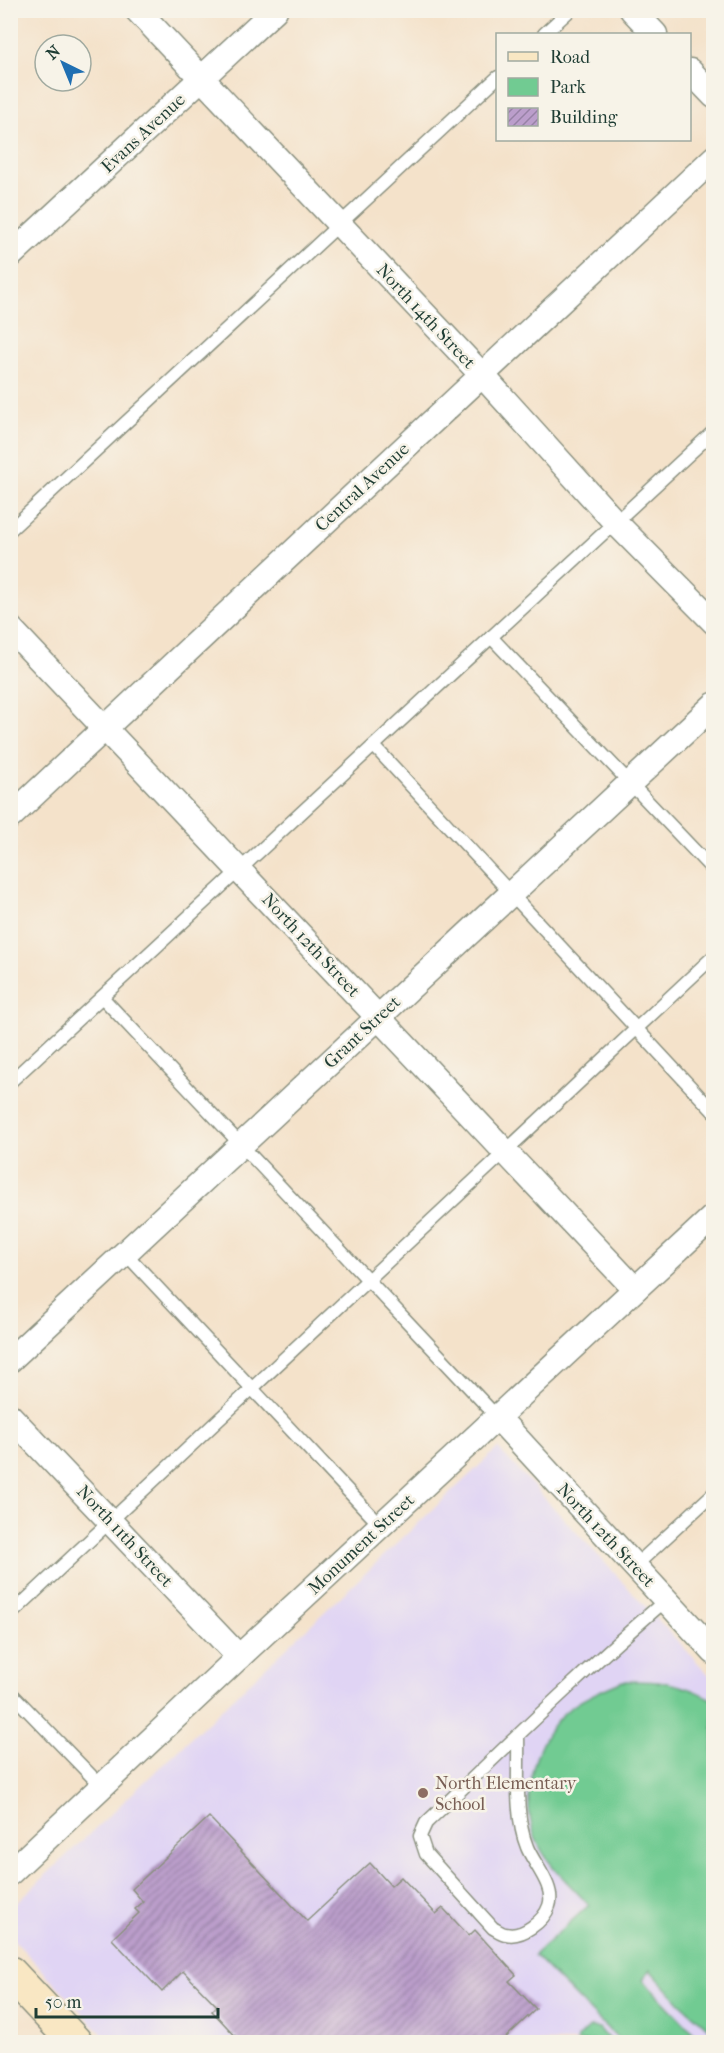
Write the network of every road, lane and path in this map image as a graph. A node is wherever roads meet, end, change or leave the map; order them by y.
1 (137, 10) edge
2 (275, 10) edge
3 (570, 10) edge
4 (632, 10) edge
5 (545, 33) edge
6 (654, 33) edge
7 (691, 72) edge
8 (202, 78) junction
9 (496, 79) edge
10 (714, 96) edge
11 (714, 158) edge
12 (339, 224) junction
13 (10, 256) edge
14 (482, 375) junction
15 (714, 430) edge
16 (615, 522) junction
17 (10, 530) edge
18 (714, 622) edge
19 (10, 628) edge
20 (491, 637) junction
21 (714, 705) edge
22 (105, 728) junction
23 (374, 746) junction
24 (629, 783) junction
25 (10, 817) edge
26 (239, 870) junction
27 (714, 872) edge
28 (511, 893) junction
29 (714, 956) edge
30 (102, 998) junction
31 (378, 1017) junction
32 (636, 1028) junction
33 (10, 1082) edge
34 (714, 1112) edge
35 (241, 1145) junction
36 (505, 1151) junction
37 (714, 1216) edge
38 (125, 1253) junction
39 (368, 1280) junction
40 (635, 1289) junction
41 (10, 1360) edge
42 (252, 1389) junction
43 (10, 1416) edge
44 (498, 1418) junction
45 (714, 1493) edge
46 (110, 1521) junction
47 (381, 1526) junction
48 (635, 1566) junction
49 (666, 1600) junction
50 (10, 1615) edge
51 (714, 1652) edge
52 (239, 1657) junction
53 (10, 1692) edge
54 (518, 1736) junction
55 (102, 1787) junction
56 (10, 1873) edge
57 (10, 1973) edge
58 (75, 2043) edge

1 - 8 street, North 14th Street
2 - 8 street, Evans Avenue
3 - 5 lane
4 - 6 street
7 - 10 street
8 - 12 street, North 14th Street
8 - 13 street, Evans Avenue
9 - 12 lane
11 - 14 street, Central Avenue
12 - 14 street, North 14th Street
12 - 17 lane
14 - 16 street, North 14th Street
14 - 22 street, Central Avenue
15 - 16 lane
16 - 18 street, North 14th Street
16 - 20 lane
19 - 22 street, North 12th Street
20 - 23 lane
20 - 24 lane
21 - 24 street, Grant Street
22 - 25 street, Central Avenue
22 - 26 street, North 12th Street
23 - 26 lane
23 - 28 lane
24 - 27 lane
24 - 28 street, Grant Street
26 - 30 lane
26 - 31 street, North 12th Street
28 - 31 street, Grant Street
28 - 32 lane
29 - 32 lane
30 - 33 lane
30 - 35 lane
31 - 35 street, Grant Street
31 - 36 street, North 12th Street
32 - 34 lane
32 - 36 lane
35 - 38 street, Grant Street
35 - 39 lane
36 - 39 lane
36 - 40 street, North 12th Street
37 - 40 street, Monument Street
38 - 41 street, Grant Street
38 - 42 lane
39 - 42 lane
39 - 44 lane
40 - 44 street, Monument Street
42 - 46 lane
42 - 47 lane
43 - 46 street, North 11th Street
44 - 47 street, Monument Street
44 - 48 street, North 12th Street
45 - 48 lane
46 - 50 lane
46 - 52 street, North 11th Street
47 - 52 street, Monument Street
48 - 49 street, North 12th Street
49 - 51 street, North 12th Street
49 - 54 lane
52 - 55 street, Monument Street
53 - 55 lane
54 - 54 lane
55 - 56 street, Monument Street
57 - 58 main road

